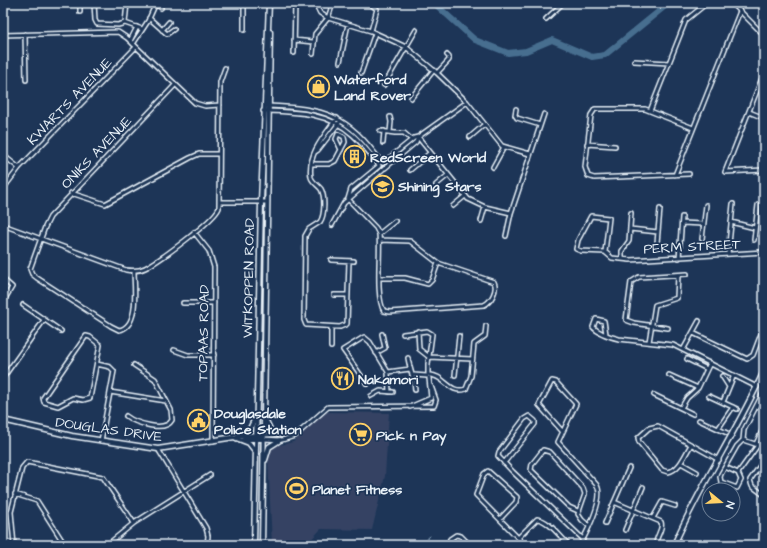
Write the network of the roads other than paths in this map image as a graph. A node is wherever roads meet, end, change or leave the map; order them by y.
1 (80, 3) edge
2 (93, 3) edge
3 (127, 3) edge
4 (156, 3) edge
5 (244, 3) edge
6 (269, 3) edge
7 (295, 3) edge
8 (315, 3) edge
9 (333, 3) edge
10 (369, 3) edge
11 (563, 3) edge
12 (708, 3) edge
13 (732, 3) edge
14 (161, 8) dead end
15 (268, 11) junction
16 (740, 11) junction
17 (80, 12) dead end
18 (149, 18) junction
19 (328, 18) junction
20 (546, 19) dead end
21 (169, 22) dead end
22 (125, 23) junction
23 (348, 24) junction
24 (136, 27) junction
25 (142, 29) junction
26 (174, 29) dead end
27 (162, 30) junction
28 (244, 30) dead end
29 (416, 30) dead end
30 (136, 32) junction
31 (373, 32) junction
32 (3, 34) edge
33 (25, 34) junction
34 (764, 36) edge
35 (127, 38) junction
36 (294, 40) junction
37 (314, 42) junction
38 (133, 44) junction
39 (406, 47) junction
40 (294, 53) dead end
41 (313, 54) dead end
42 (447, 55) dead end
43 (634, 61) dead end
44 (340, 62) dead end
45 (669, 63) junction
46 (225, 68) dead end
47 (434, 70) junction
48 (361, 72) dead end
49 (437, 73) junction
50 (764, 74) edge
51 (26, 80) dead end
52 (176, 85) junction
53 (384, 85) dead end
54 (411, 98) dead end
55 (467, 102) junction
56 (220, 105) junction
57 (264, 106) junction
58 (269, 106) junction
59 (516, 109) dead end
60 (264, 111) junction
61 (650, 111) junction
62 (269, 112) junction
63 (749, 112) junction
64 (544, 114) dead end
65 (390, 117) dead end
66 (337, 118) junction
67 (764, 118) edge
68 (341, 120) junction
69 (336, 123) junction
70 (484, 125) junction
71 (540, 125) junction
72 (693, 128) junction
73 (390, 132) junction
74 (418, 137) junction
75 (470, 137) dead end
76 (412, 140) junction
77 (367, 143) junction
78 (383, 143) dead end
79 (587, 144) junction
80 (363, 146) junction
81 (615, 146) dead end
82 (504, 147) junction
83 (341, 150) junction
84 (398, 150) junction
85 (430, 153) junction
86 (219, 154) junction
87 (401, 154) junction
88 (530, 154) junction
89 (3, 155) edge
90 (312, 164) junction
91 (381, 164) junction
92 (493, 167) dead end
93 (19, 168) junction
94 (384, 168) junction
95 (410, 170) dead end
96 (764, 170) edge
97 (689, 174) dead end
98 (448, 175) junction
99 (675, 175) junction
100 (366, 177) junction
101 (369, 181) junction
102 (436, 185) dead end
103 (3, 189) edge
104 (71, 194) junction
105 (465, 196) junction
106 (348, 199) junction
107 (219, 202) junction
108 (261, 202) junction
109 (266, 202) junction
110 (733, 204) dead end
111 (706, 205) dead end
112 (758, 205) dead end
113 (453, 206) dead end
114 (485, 207) junction
115 (660, 209) dead end
116 (631, 212) dead end
117 (511, 213) junction
118 (682, 216) dead end
119 (395, 221) dead end
120 (481, 221) dead end
121 (731, 222) junction
122 (682, 223) junction
123 (703, 224) junction
124 (3, 225) edge
125 (332, 225) dead end
126 (755, 228) junction
127 (630, 229) junction
128 (194, 232) junction
129 (658, 232) junction
130 (379, 234) junction
131 (506, 236) dead end
132 (40, 239) junction
133 (702, 239) dead end
134 (380, 240) junction
135 (754, 240) dead end
136 (657, 243) dead end
137 (605, 252) junction
138 (764, 252) edge
139 (728, 254) junction
140 (678, 258) junction
141 (622, 259) junction
142 (332, 260) dead end
143 (349, 261) junction
144 (354, 261) dead end
145 (438, 263) junction
146 (134, 271) junction
147 (687, 274) dead end
148 (678, 275) junction
149 (380, 278) junction
150 (3, 279) edge
151 (334, 295) dead end
152 (348, 295) junction
153 (3, 302) edge
154 (183, 303) dead end
155 (214, 303) junction
156 (24, 305) dead end
157 (44, 320) junction
158 (699, 321) dead end
159 (486, 326) dead end
160 (651, 326) junction
161 (331, 327) junction
162 (668, 328) dead end
163 (61, 331) dead end
164 (418, 331) junction
165 (693, 332) junction
166 (382, 334) dead end
167 (403, 334) dead end
168 (606, 334) junction
169 (761, 334) dead end
170 (459, 336) dead end
171 (649, 342) junction
172 (331, 347) dead end
173 (174, 350) dead end
174 (683, 350) junction
175 (376, 353) junction
176 (214, 355) junction
177 (428, 357) junction
178 (408, 358) dead end
179 (456, 358) junction
180 (472, 359) junction
181 (687, 359) dead end
182 (710, 363) junction
183 (97, 364) junction
184 (134, 365) dead end
185 (410, 369) junction
186 (707, 369) junction
187 (764, 371) edge
188 (388, 372) junction
189 (414, 375) junction
190 (455, 375) dead end
191 (669, 375) dead end
192 (428, 376) junction
193 (722, 376) dead end
194 (734, 376) junction
195 (3, 378) edge
196 (367, 384) dead end
197 (431, 386) junction
198 (729, 387) junction
199 (757, 387) junction
200 (698, 388) junction
201 (415, 390) dead end
202 (764, 391) edge
203 (110, 392) junction
204 (654, 395) dead end
205 (371, 396) dead end
206 (709, 396) dead end
207 (431, 398) junction
208 (436, 400) junction
209 (166, 402) junction
210 (722, 402) junction
211 (409, 407) junction
212 (733, 407) junction
213 (681, 408) junction
214 (737, 409) dead end
215 (257, 412) junction
216 (693, 414) dead end
217 (126, 416) dead end
218 (264, 417) junction
219 (3, 420) edge
220 (699, 420) dead end
221 (764, 427) edge
222 (718, 429) junction
223 (562, 431) junction
224 (727, 433) dead end
225 (235, 437) junction
226 (256, 437) junction
227 (263, 437) junction
228 (280, 438) junction
229 (744, 440) junction
230 (101, 441) junction
231 (213, 441) junction
232 (691, 445) junction
233 (757, 445) junction
234 (764, 447) edge
235 (158, 449) junction
236 (256, 452) junction
237 (719, 460) junction
238 (764, 460) edge
239 (504, 463) junction
240 (681, 463) junction
241 (725, 467) junction
242 (629, 468) dead end
243 (263, 472) junction
244 (697, 472) dead end
245 (738, 473) junction
246 (210, 475) dead end
247 (643, 487) dead end
248 (183, 492) junction
249 (15, 494) junction
250 (764, 495) edge
251 (614, 502) junction
252 (675, 506) dead end
253 (634, 510) junction
254 (578, 511) junction
255 (653, 518) junction
256 (500, 519) junction
257 (134, 523) junction
258 (605, 523) dead end
259 (589, 526) junction
260 (625, 530) dead end
261 (518, 538) junction
262 (583, 539) junction
263 (563, 540) junction
264 (14, 545) edge
265 (65, 545) edge
266 (107, 545) edge
267 (207, 545) edge
268 (254, 545) edge
269 (262, 545) edge
270 (448, 545) edge
271 (470, 545) edge
272 (526, 545) edge
273 (561, 545) edge
274 (569, 545) edge
275 (580, 545) edge
276 (600, 545) edge
277 (605, 545) edge
278 (656, 545) edge
279 (674, 545) edge

1 - 17 street
2 - 22 street
3 - 22 street
4 - 14 street
4 - 18 street
5 - 28 street
6 - 15 main road, WITKOPPEN ROAD
7 - 36 street
8 - 19 street
9 - 19 street
10 - 31 street
11 - 20 street
12 - 45 street
13 - 16 street
15 - 57 main road, WITKOPPEN ROAD
15 - 58 main road, WITKOPPEN ROAD
16 - 34 street
16 - 72 street
18 - 25 street
18 - 27 street
19 - 23 street
19 - 37 street
21 - 27 street
22 - 24 street
23 - 31 street
23 - 44 street
24 - 25 street
24 - 30 street
25 - 38 street
26 - 27 street
29 - 39 street
30 - 35 street
30 - 38 street
31 - 39 street
31 - 48 street
32 - 33 street
33 - 35 street
33 - 51 street
35 - 38 street
36 - 37 street
36 - 40 street
37 - 41 street
38 - 52 street
38 - 93 street, KWARTS AVENUE
39 - 47 street
39 - 53 street
42 - 49 street
43 - 45 street
45 - 61 street
46 - 56 street
47 - 49 street
47 - 54 street
49 - 55 street
50 - 63 street
52 - 56 street
52 - 104 street, ONIKS AVENUE
55 - 70 street
55 - 74 street
56 - 86 street
57 - 58 street
57 - 60 main road, WITKOPPEN ROAD
58 - 62 main road, WITKOPPEN ROAD
58 - 66 street
59 - 71 street
60 - 62 street
60 - 108 main road, WITKOPPEN ROAD
61 - 72 street
61 - 79 street
62 - 69 street
62 - 109 main road, WITKOPPEN ROAD
63 - 67 street
63 - 96 street
64 - 71 street
65 - 73 street
66 - 68 street
66 - 69 street
68 - 69 street
68 - 77 street
69 - 80 street
69 - 90 street
70 - 75 street
70 - 82 street
71 - 88 street
72 - 99 street
73 - 76 street
73 - 78 street
74 - 76 street
74 - 85 street
74 - 87 street
76 - 84 street
77 - 80 street
77 - 91 street
79 - 81 street
79 - 99 street
80 - 91 street
82 - 88 street
82 - 92 street
83 - 83 street
83 - 90 street
84 - 87 street
84 - 91 street
85 - 95 street
85 - 98 street
86 - 104 street
86 - 107 street
87 - 94 street
88 - 117 street
89 - 93 street
90 - 161 street
91 - 94 street
91 - 100 street
93 - 103 street, KWARTS AVENUE
94 - 101 street
97 - 99 street
98 - 102 street
98 - 105 street
100 - 101 street
100 - 106 street
101 - 106 street
104 - 132 street, ONIKS AVENUE
105 - 113 street
105 - 114 street
106 - 125 street
106 - 130 street
107 - 108 street
107 - 128 street
108 - 109 street
108 - 215 main road, WITKOPPEN ROAD
109 - 218 main road, WITKOPPEN ROAD
110 - 121 street
111 - 123 street
112 - 126 street
114 - 117 street
114 - 120 street
115 - 129 street
116 - 127 street
117 - 131 street
118 - 122 street
119 - 130 street
121 - 126 street
121 - 139 street
122 - 123 street
122 - 140 street
123 - 133 street
124 - 132 street
126 - 135 street
127 - 129 street
127 - 141 street
128 - 146 street
128 - 155 street, TOPAAS ROAD
129 - 136 street
130 - 134 street
132 - 146 street
132 - 146 street, ONIKS AVENUE
134 - 145 street
134 - 149 street
137 - 137 street
137 - 141 street
138 - 139 street, PERM STREET
139 - 140 street, PERM STREET
140 - 141 street, PERM STREET
142 - 143 street
143 - 144 street
143 - 152 street
145 - 149 street
145 - 149 street
147 - 148 street
148 - 160 street
148 - 160 street
150 - 153 street
151 - 152 street
152 - 161 street
154 - 155 street
155 - 176 street, TOPAAS ROAD
156 - 157 street
157 - 163 street
157 - 195 street
158 - 165 street
159 - 180 street
160 - 162 street
160 - 171 street
161 - 172 street
164 - 167 street
164 - 177 street
164 - 177 street
165 - 169 street
165 - 174 street
166 - 175 street
168 - 168 street
168 - 171 street
170 - 179 street
171 - 174 street
173 - 176 street
174 - 182 street
175 - 188 street
175 - 196 street
176 - 231 street, TOPAAS ROAD
177 - 179 street
177 - 192 street
178 - 185 street
179 - 180 street
179 - 190 street
180 - 192 street
181 - 186 street
182 - 186 street
182 - 194 street
183 - 183 street
183 - 203 street
184 - 209 street
185 - 188 street
185 - 189 street
186 - 200 street
187 - 199 main road
188 - 205 street
189 - 192 street
189 - 201 street
191 - 200 street
192 - 197 street
193 - 198 street
194 - 198 street
194 - 199 street
197 - 207 street
197 - 208 street
198 - 210 street
199 - 237 main road
200 - 213 street
202 - 229 street
203 - 209 street
203 - 230 street
204 - 213 street
206 - 210 street
207 - 208 street
207 - 211 street
208 - 211 street
209 - 217 street
210 - 212 street
211 - 228 street
212 - 214 street
212 - 222 street
213 - 216 street
215 - 225 main road
215 - 226 main road, WITKOPPEN ROAD
218 - 227 main road, WITKOPPEN ROAD
218 - 228 main road
219 - 230 main road, DOUGLAS DRIVE
220 - 222 street
221 - 233 street
222 - 224 street
223 - 223 street
223 - 259 street
225 - 226 main road, DOUGLAS DRIVE
225 - 231 main road, DOUGLAS DRIVE
225 - 236 main road
226 - 227 main road, DOUGLAS DRIVE
226 - 236 main road, WITKOPPEN ROAD
227 - 228 street
227 - 243 main road, WITKOPPEN ROAD
228 - 243 main road
229 - 233 street
229 - 241 street
230 - 235 main road, DOUGLAS DRIVE
231 - 235 main road, DOUGLAS DRIVE
232 - 237 street
232 - 240 street
232 - 240 street
233 - 234 street
233 - 245 street
235 - 248 street
236 - 268 main road, WITKOPPEN ROAD
237 - 279 main road
238 - 250 street
239 - 239 street
239 - 262 street
240 - 244 street
241 - 245 street
241 - 245 street
242 - 251 street
243 - 269 main road, WITKOPPEN ROAD
246 - 248 street
247 - 253 street
248 - 257 street
248 - 267 street
249 - 257 street
249 - 264 street
249 - 265 street
251 - 253 street
251 - 258 street
252 - 255 street
253 - 255 street
253 - 260 street
254 - 254 street
254 - 259 street
255 - 278 street
256 - 256 street
256 - 261 street
257 - 266 street
259 - 262 street
261 - 263 street
261 - 272 street
262 - 275 street
263 - 273 street
263 - 274 street
270 - 271 street
276 - 277 street

